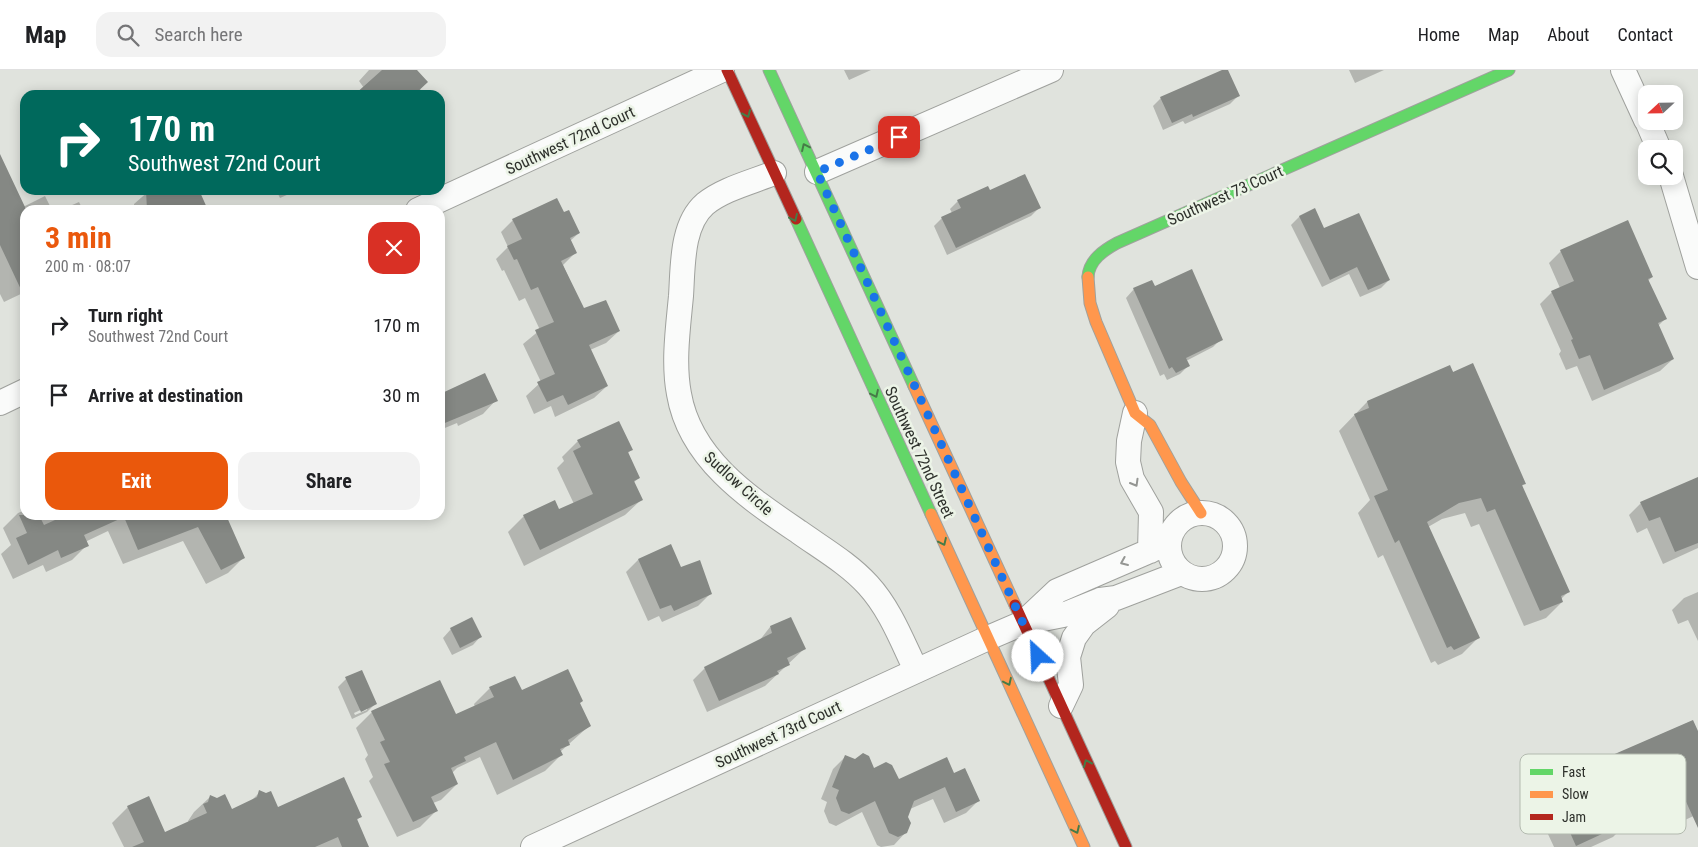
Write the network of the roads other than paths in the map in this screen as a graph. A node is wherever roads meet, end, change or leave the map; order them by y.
1 (722, 70) edge
2 (727, 70) edge
3 (769, 70) edge
4 (1051, 70) edge
5 (1509, 70) edge
6 (1622, 70) edge
7 (1638, 102) edge
8 (784, 177) junction
9 (815, 182) junction
10 (1674, 185) edge
11 (429, 205) edge
12 (832, 207) junction
13 (1698, 267) edge
14 (20, 394) edge
15 (0, 403) edge
16 (1135, 413) junction
17 (1160, 444) junction
18 (1128, 459) junction
19 (1201, 513) junction
20 (1159, 547) junction
21 (1181, 573) junction
22 (1116, 598) junction
23 (1023, 623) junction
24 (988, 638) junction
25 (916, 670) junction
26 (1061, 706) junction
27 (534, 847) edge
28 (1084, 847) edge
29 (1126, 847) edge

1 - 11 street, Southwest 72nd Court
2 -> 8 main road, Southwest 72nd Street
9 -> 3 main road, Southwest 72nd Street
4 - 9 street
5 - 16 main road, Southwest 73 Court
6 - 7 street
8 -> 24 main road, Southwest 72nd Street
8 - 25 street, Sudlow Circle
9 - 12 main road
9 - 12 main road, Southwest 72nd Street
10 - 13 street
12 - 23 main road, Southwest 72nd Street
14 - 15 street
16 - 17 main road, Southwest 73 Court
16 - 18 street
17 - 18 street
17 - 19 main road, Southwest 73 Court
18 -> 20 street
19 - 20 street
19 - 21 street
20 - 21 street
20 -> 23 street
21 - 22 street
22 - 23 street
22 - 26 street
23 - 24 street, Southwest 73rd Court
23 - 26 main road, Southwest 72nd Street
24 - 25 street, Southwest 73rd Court
24 -> 28 main road, Southwest 72nd Street
25 - 27 street, Southwest 73rd Court
29 -> 26 main road, Southwest 72nd Street

